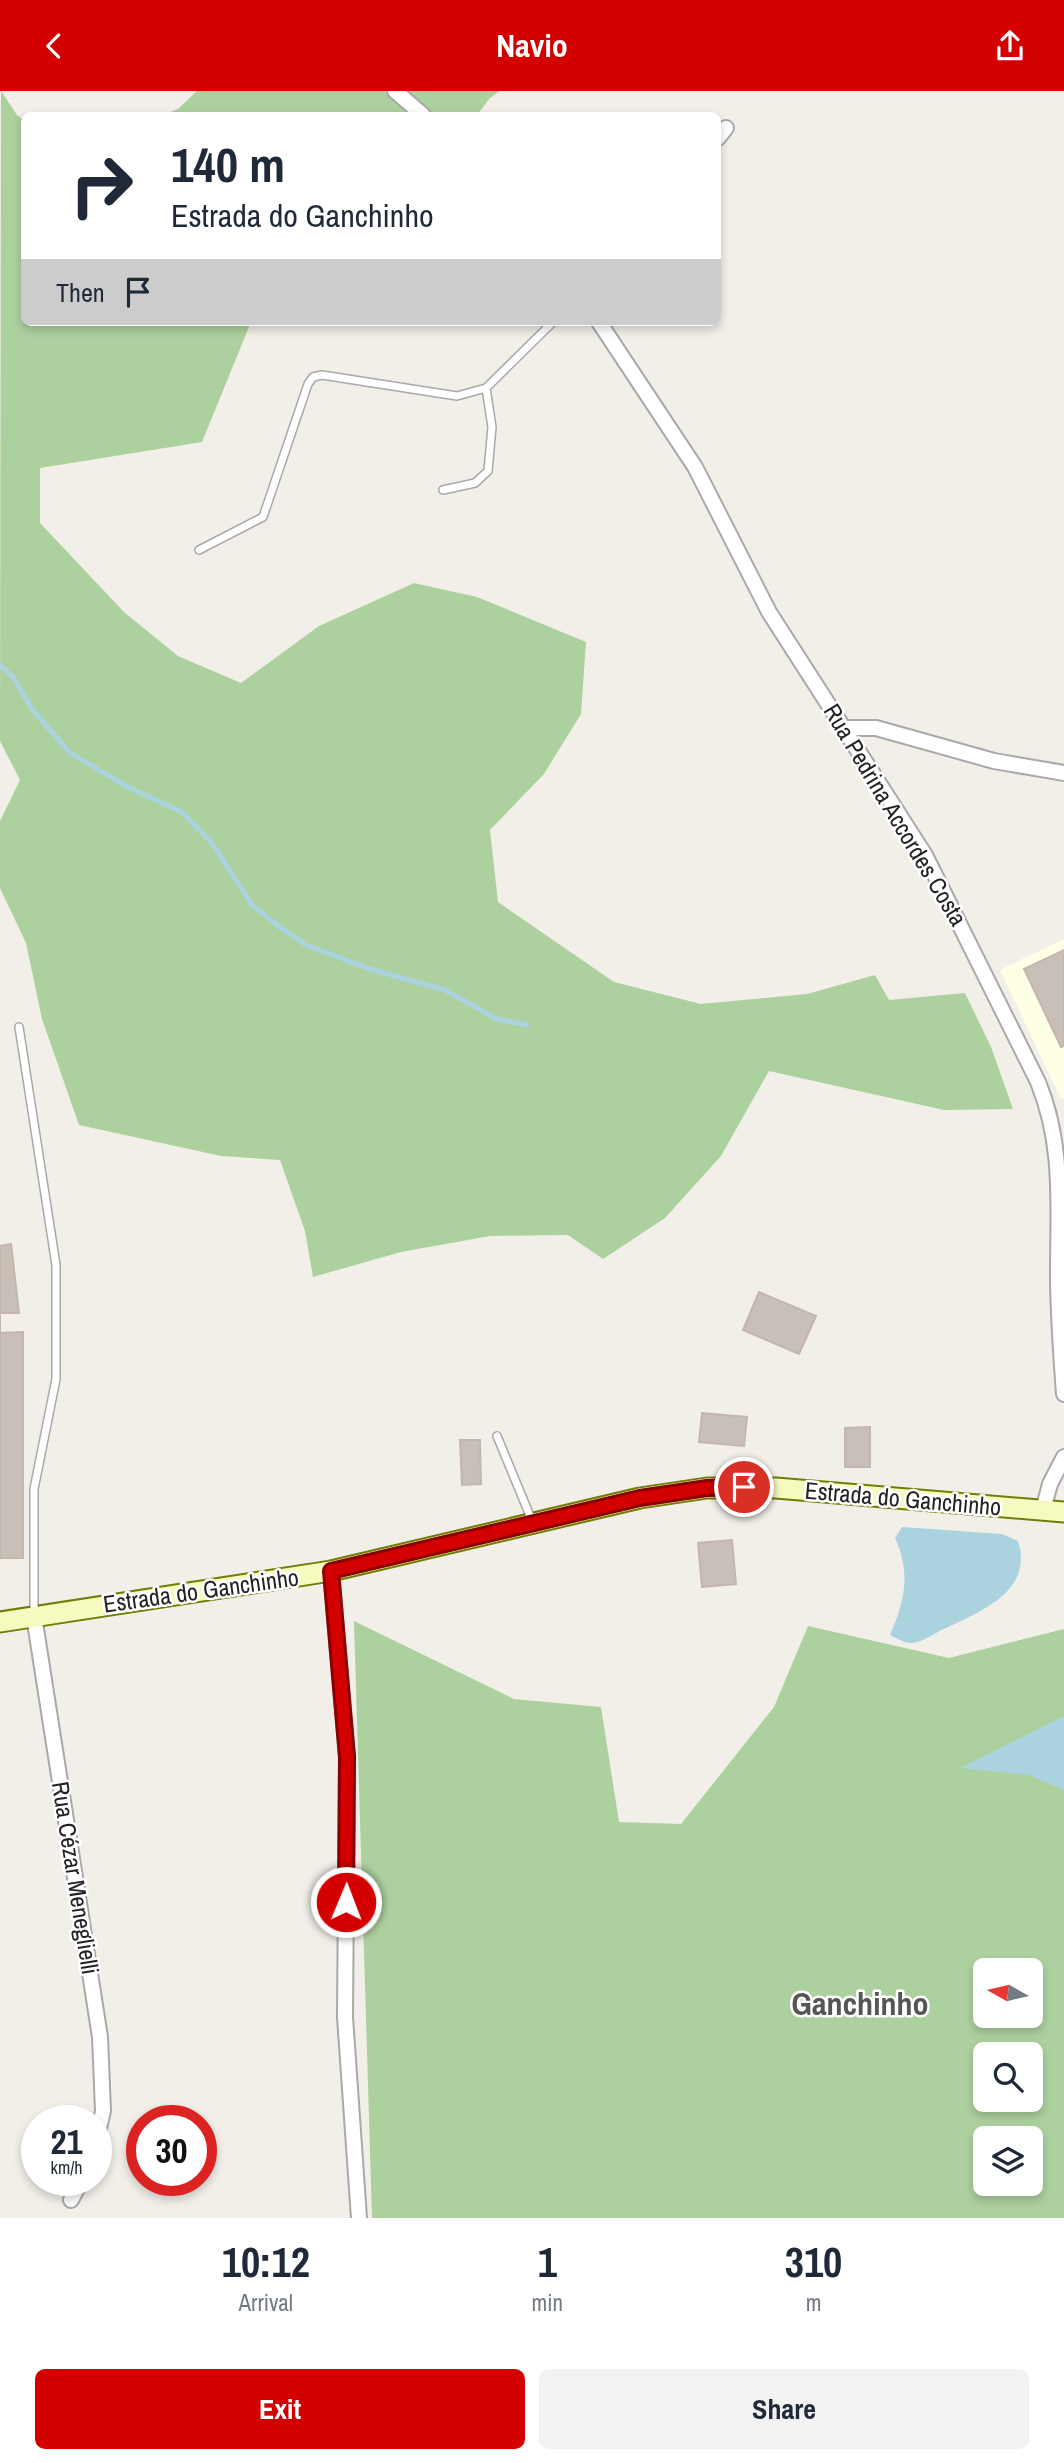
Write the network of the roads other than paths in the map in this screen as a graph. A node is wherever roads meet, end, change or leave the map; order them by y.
1 (395, 91) edge
2 (420, 112) edge
3 (549, 326) edge
4 (602, 326) edge
5 (486, 389) junction
6 (443, 489) dead end
7 (199, 550) dead end
8 (845, 728) junction
9 (1064, 773) edge
10 (19, 1027) dead end
11 (1064, 1394) edge
12 (497, 1436) dead end
13 (1064, 1457) edge
14 (1043, 1510) junction
15 (1064, 1512) edge
16 (533, 1524) junction
17 (331, 1571) junction
18 (34, 1616) junction
19 (0, 1622) edge
20 (103, 2105) edge
21 (73, 2196) edge
22 (71, 2200) dead end
23 (359, 2218) edge

1 - 2 street
3 - 5 lane
4 - 8 street, Rua Pedrina Accordes Costa
5 - 6 lane
5 - 7 lane
8 - 9 street
8 - 11 street, Rua Pedrina Accordes Costa
10 - 18 lane
12 - 16 lane
13 - 14 street
14 - 15 street, Estrada do Ganchinho
14 - 16 street, Estrada do Ganchinho
16 - 17 street, Estrada do Ganchinho
17 - 18 street, Estrada do Ganchinho
17 - 23 street
18 - 19 street, Estrada do Ganchinho
18 - 20 street, Rua Cézar Meneglielli
21 - 22 street

